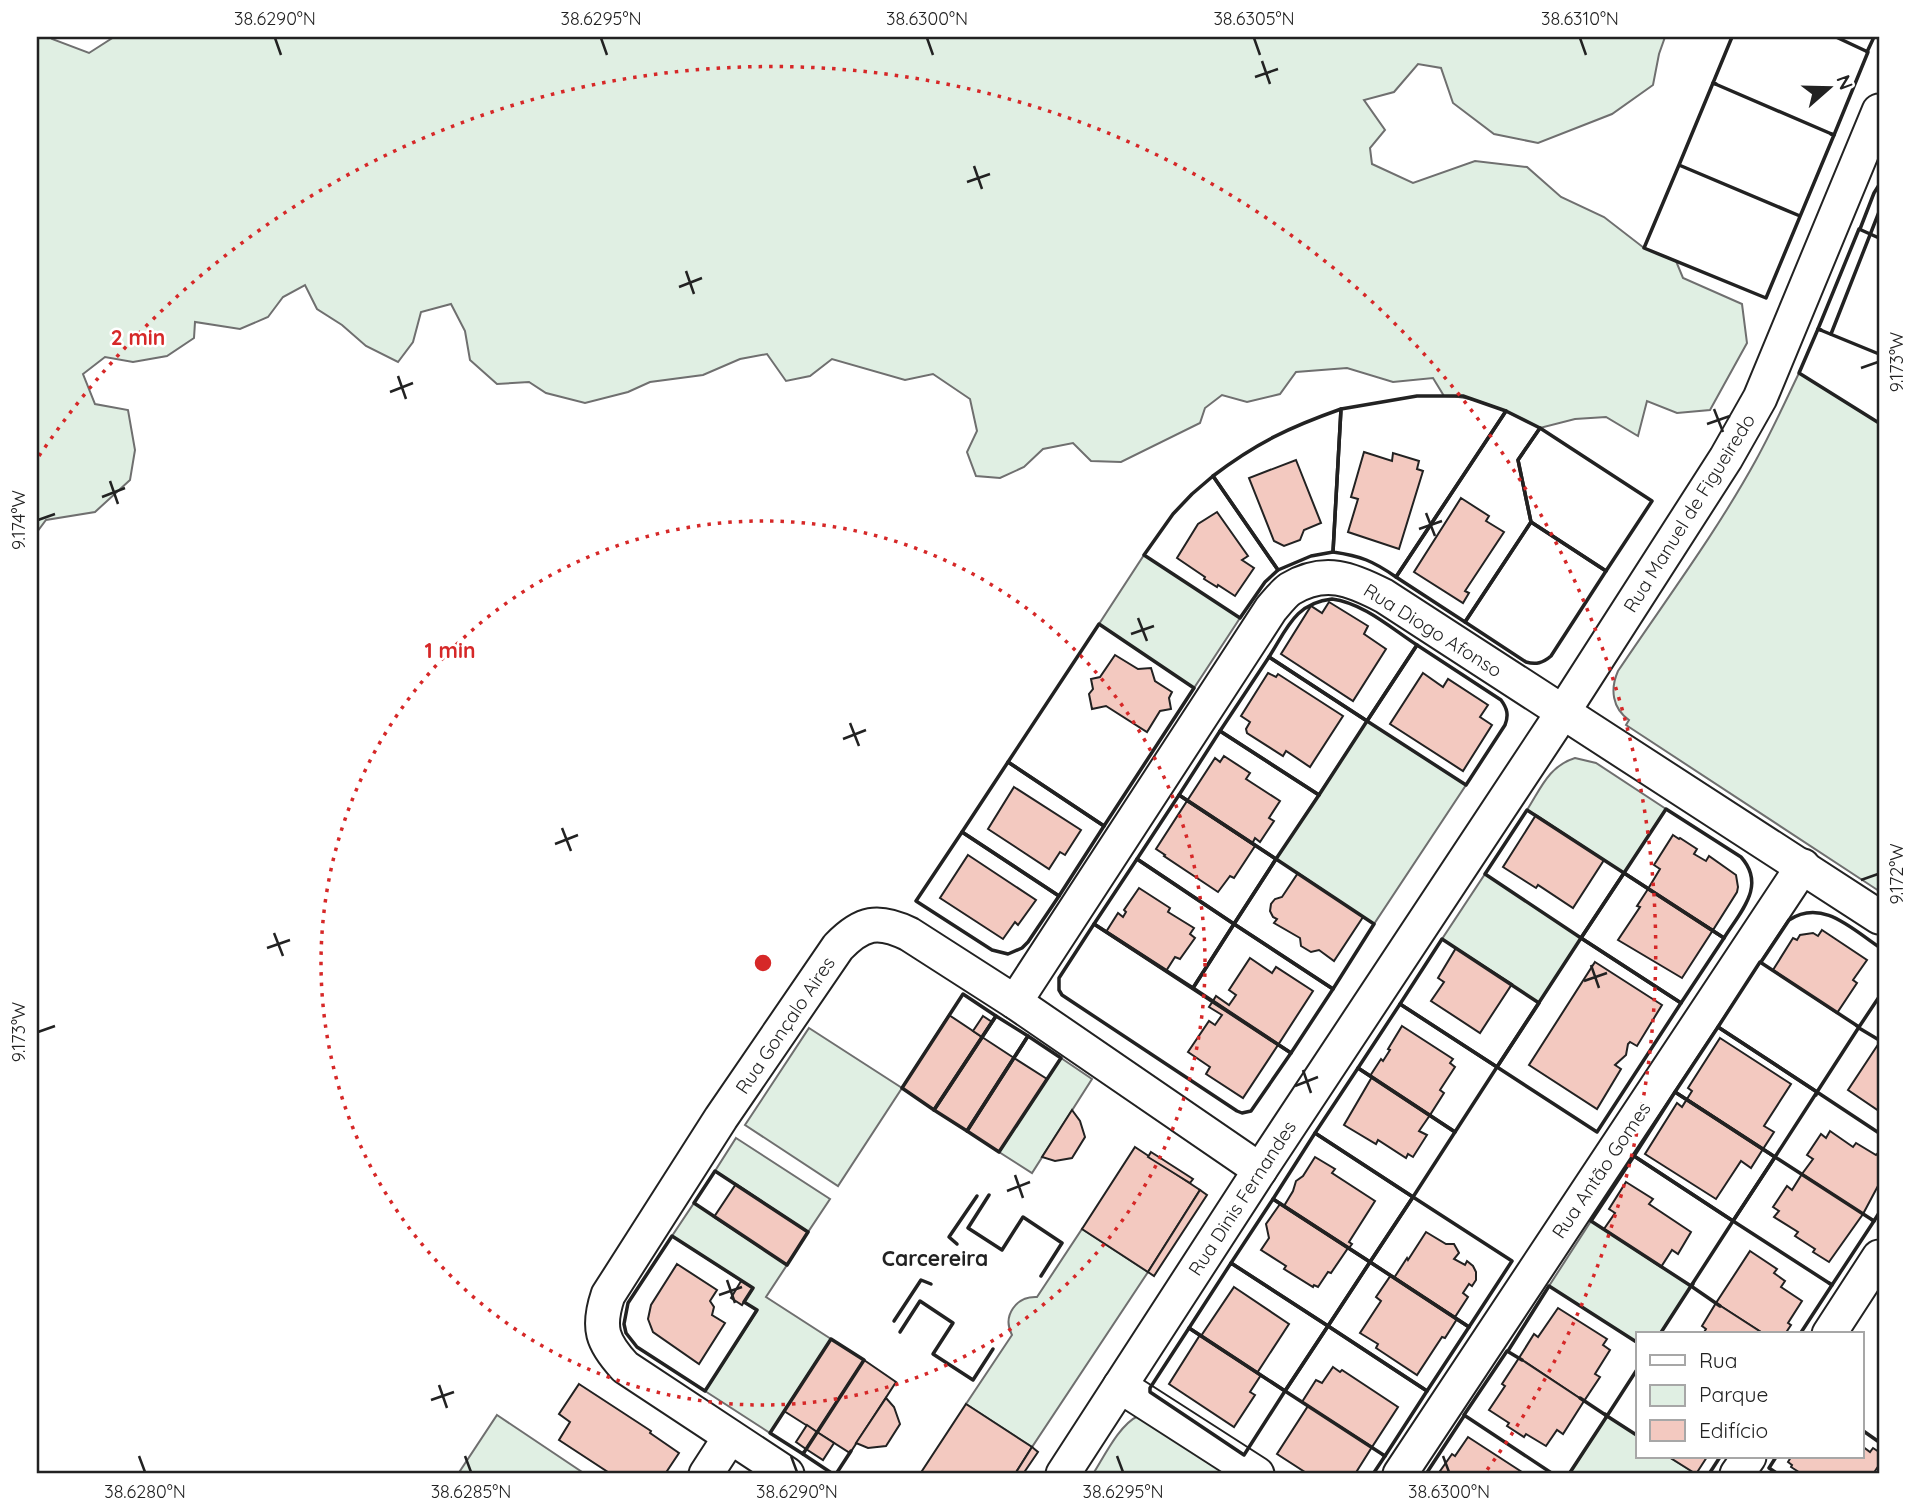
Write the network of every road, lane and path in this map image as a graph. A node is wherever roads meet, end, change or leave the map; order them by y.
1 (1877, 122) edge
2 (1563, 712) junction
3 (1803, 866) junction
4 (1879, 917) edge
5 (1015, 1002) junction
6 (1260, 1170) junction
7 (1879, 1257) edge
8 (1830, 1332) edge
9 (1121, 1386) junction
10 (730, 1437) junction
11 (1747, 1458) edge
12 (706, 1474) edge
13 (787, 1474) edge
14 (1063, 1474) edge
15 (1256, 1474) edge
16 (1399, 1474) edge
17 (1737, 1474) edge

1 - 2 street, Rua Manuel de Figueiredo
2 - 3 street, Rua Diogo Afonso
2 - 5 street, Rua Diogo Afonso
2 - 6 street, Rua Dinis Fernandes
3 - 4 street, Rua Diogo Afonso
3 - 16 street, Rua Antão Gomes
5 - 6 street, Rua Gonçalo Aires
5 - 10 street, Rua Gonçalo Aires
6 - 9 street, Rua Dinis Fernandes
7 - 8 street
9 - 14 street, Rua Dinis Fernandes
9 - 15 street
10 - 12 street
10 - 13 street, Rua Gonçalo Aires
11 - 17 street

